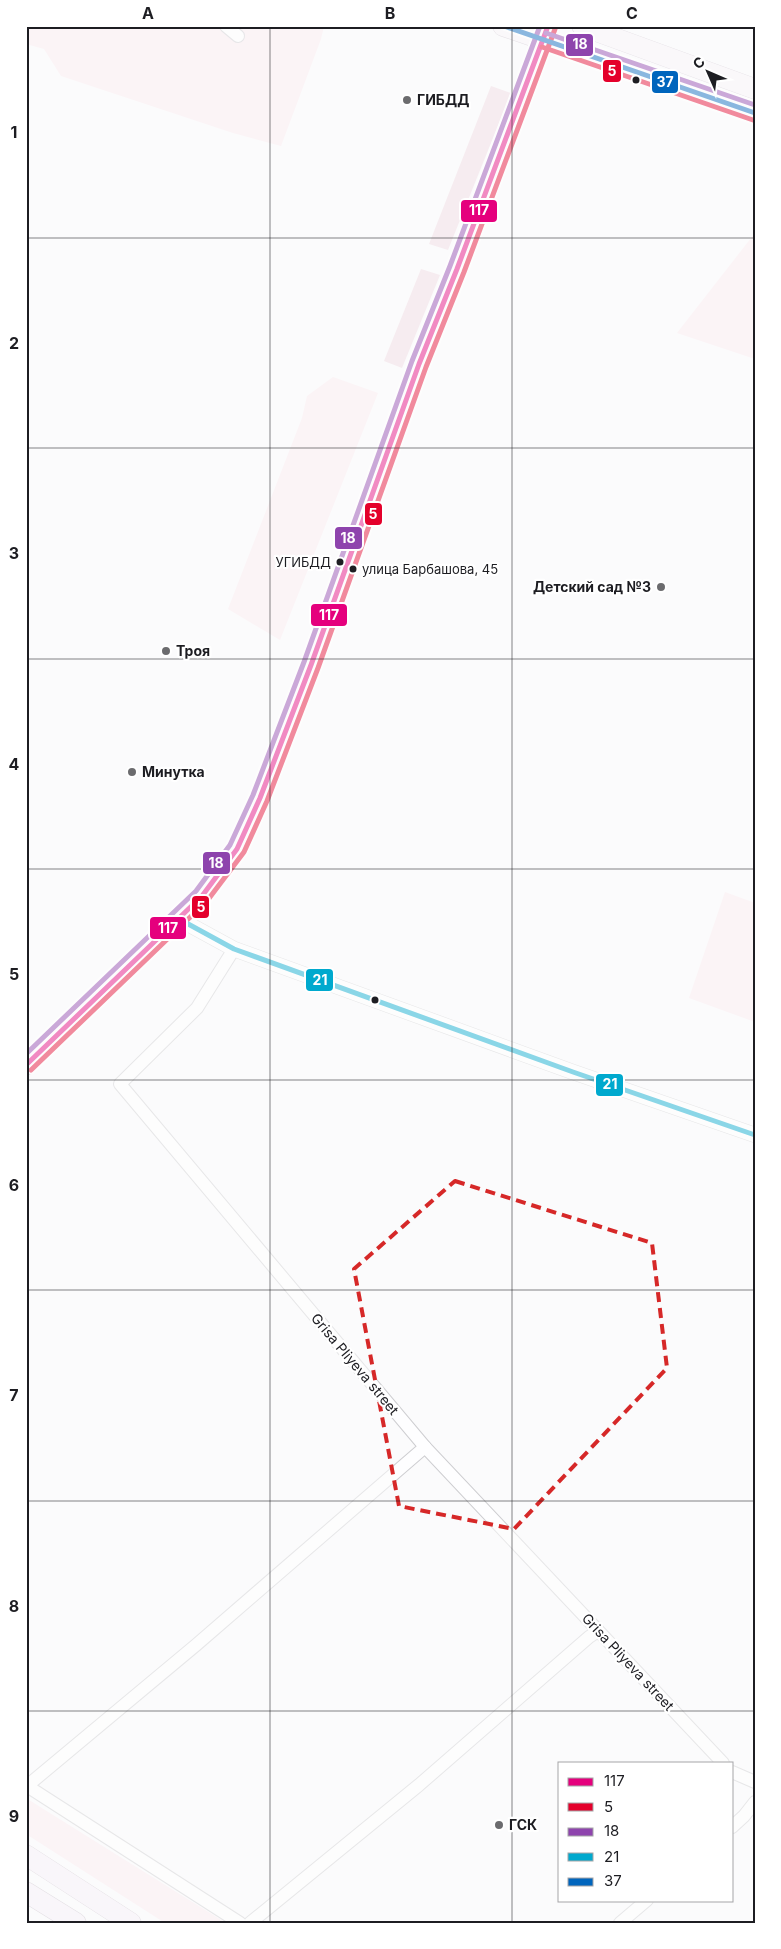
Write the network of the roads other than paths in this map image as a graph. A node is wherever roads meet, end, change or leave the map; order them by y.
1 (226, 26) edge
2 (503, 26) edge
3 (582, 26) edge
4 (546, 33) edge
5 (238, 36) dead end
6 (755, 89) edge
7 (755, 113) edge
8 (179, 919) junction
9 (234, 949) junction
10 (26, 1065) edge
11 (755, 1135) edge
12 (425, 1447) junction
13 (598, 1631) junction
14 (722, 1762) edge
15 (734, 1773) edge
16 (755, 1782) edge
17 (755, 1802) edge
18 (734, 1825) edge
19 (26, 1855) edge
20 (26, 1892) edge
21 (645, 1902) edge
22 (76, 1923) edge
23 (131, 1923) edge
24 (240, 1923) edge
25 (250, 1923) edge
26 (620, 1923) edge

1 - 5 street
2 - 4 main road
3 - 6 main road
4 - 7 main road
4 - 8 main road
8 - 9 street
8 - 10 main road
9 - 11 street
9 - 12 street, Grisa Pliyeva street
12 - 13 street, Grisa Pliyeva street
12 - 24 street
13 - 14 street, Grisa Pliyeva street
13 - 25 street
15 - 16 street
17 - 18 street
19 - 23 highway
20 - 22 highway
21 - 26 street

